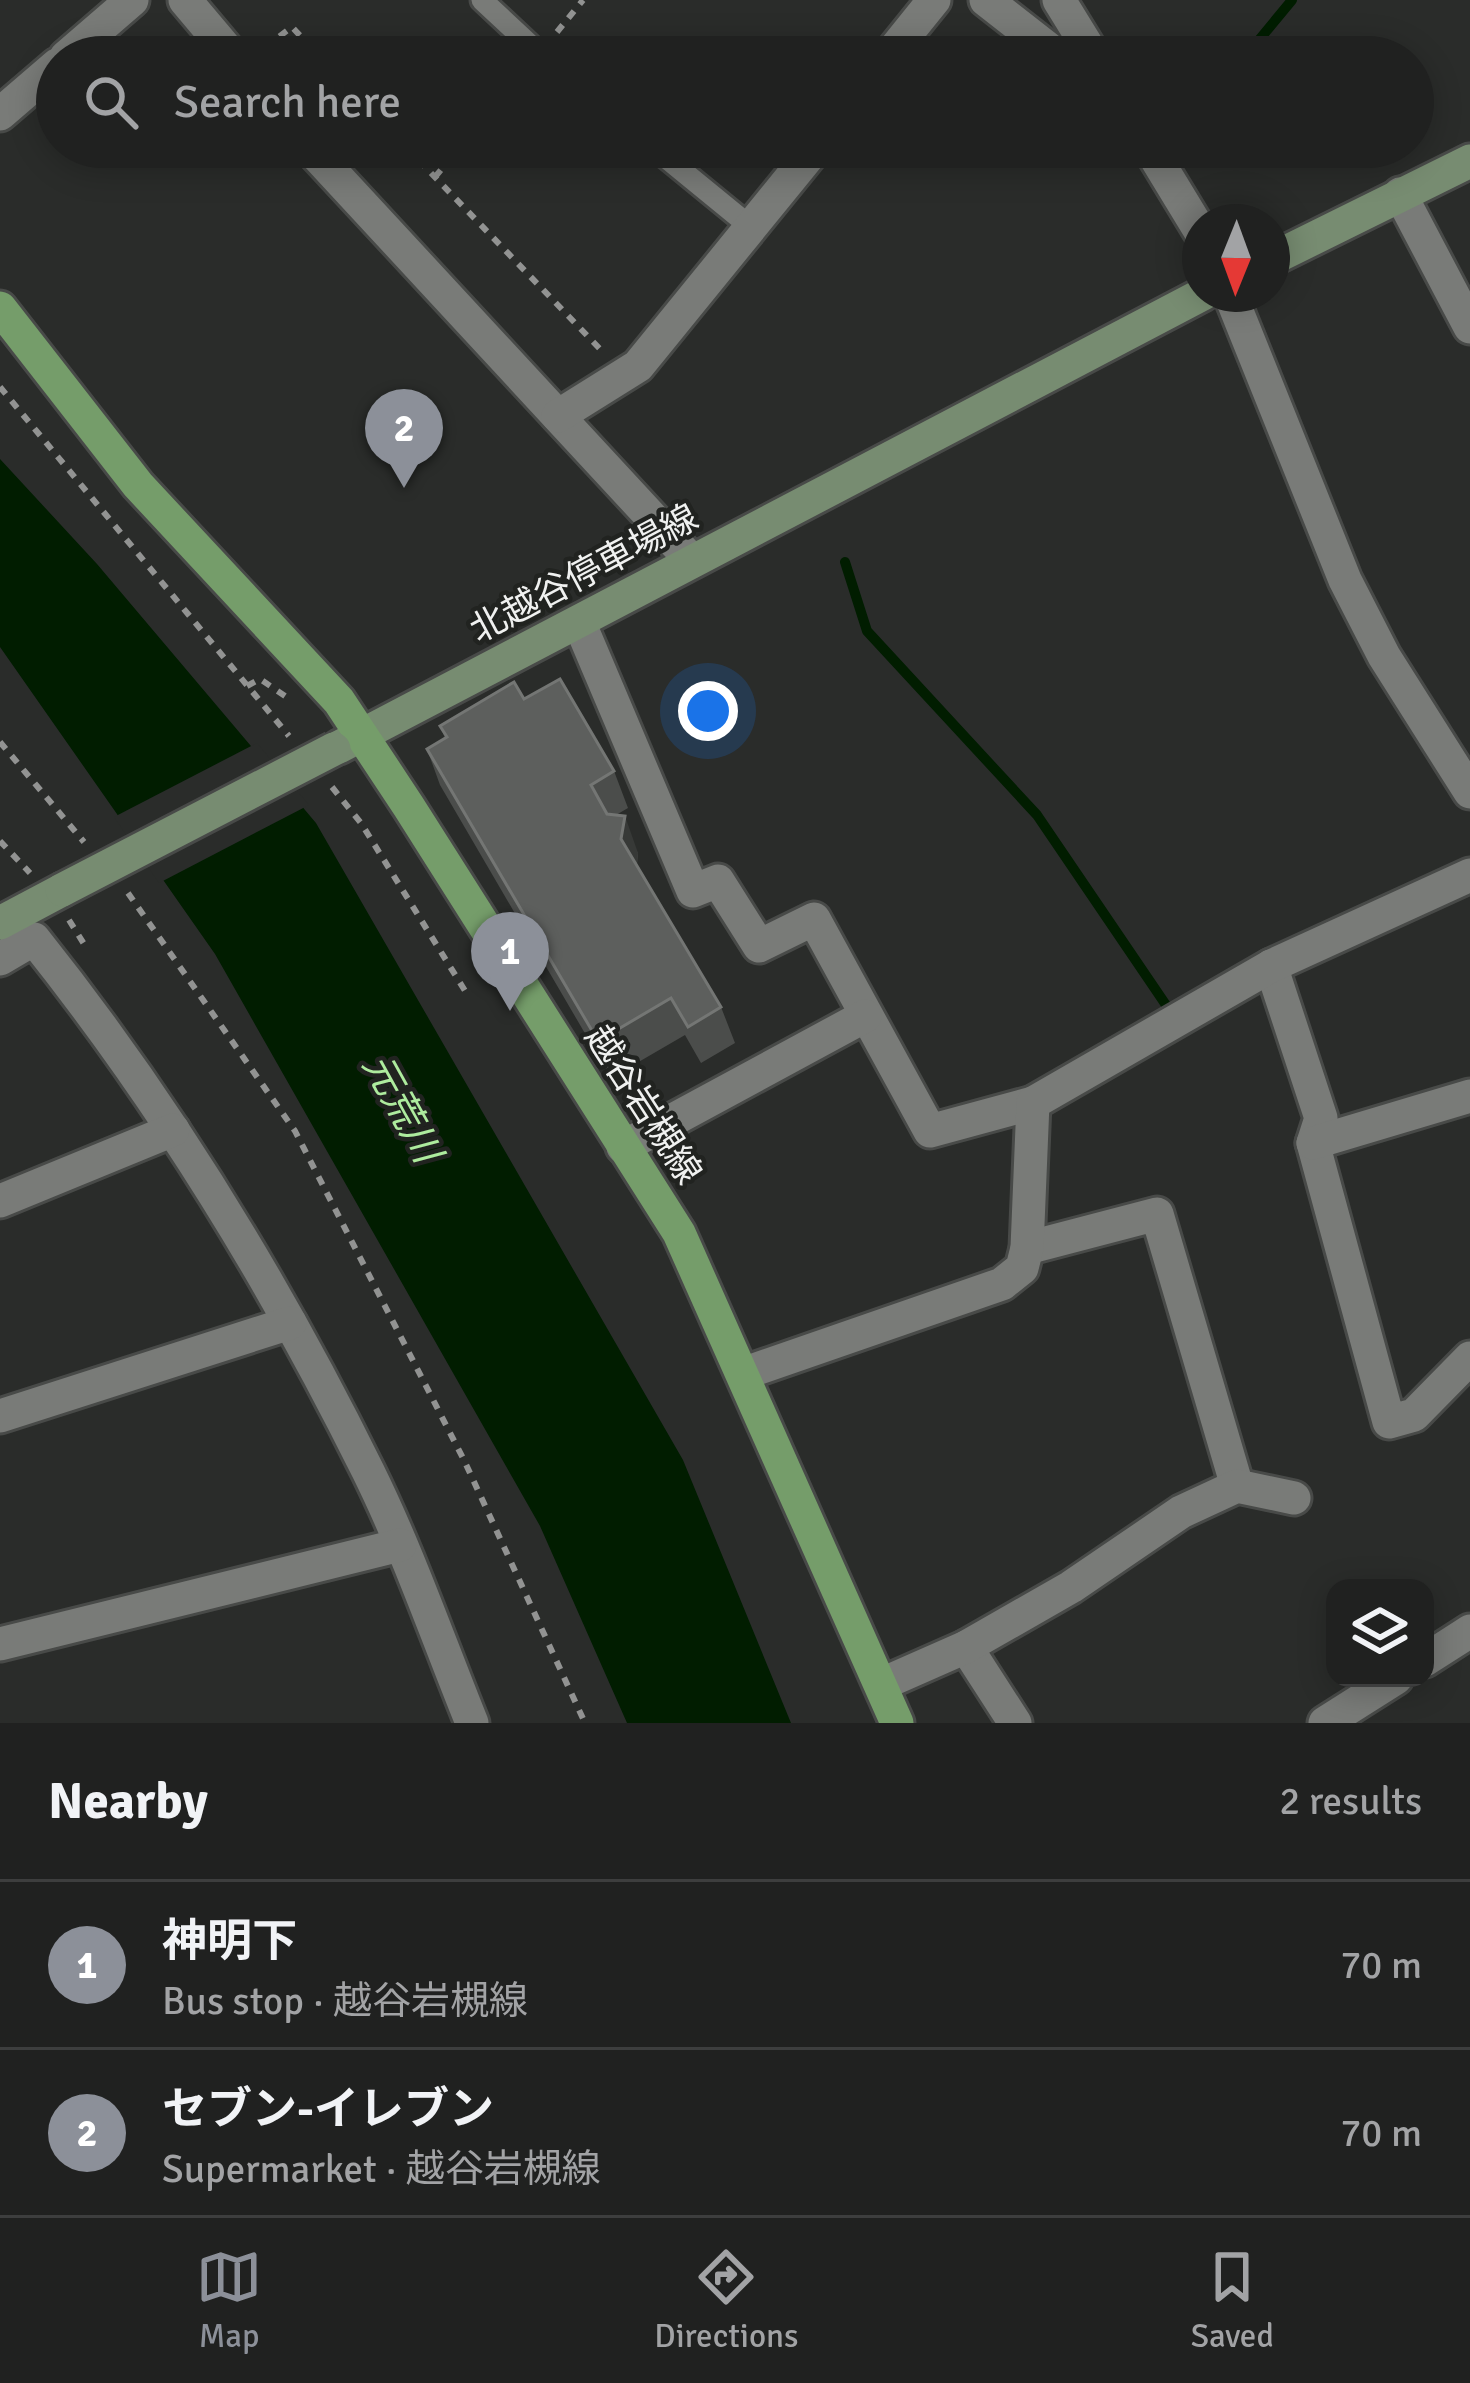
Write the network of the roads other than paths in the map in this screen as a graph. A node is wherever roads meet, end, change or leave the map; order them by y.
1 (132, 0) edge
2 (185, 0) edge
3 (482, 0) edge
4 (934, 0) edge
5 (986, 0) edge
6 (1059, 0) edge
7 (90, 36) edge
8 (224, 36) edge
9 (521, 36) edge
10 (905, 36) edge
11 (1032, 36) edge
12 (1081, 36) edge
13 (36, 82) edge
14 (0, 114) edge
15 (1470, 161) edge
16 (329, 168) edge
17 (679, 168) edge
18 (799, 168) edge
19 (1162, 168) edge
20 (1400, 194) junction
21 (1184, 204) edge
22 (752, 228) junction
23 (1290, 250) edge
24 (1182, 305) edge
25 (0, 308) edge
26 (1237, 312) edge
27 (1470, 326) edge
28 (559, 416) junction
29 (692, 562) junction
30 (578, 622) junction
31 (339, 752) junction
32 (1470, 792) edge
33 (1470, 875) edge
34 (0, 923) edge
35 (0, 958) edge
36 (1271, 966) junction
37 (865, 1016) junction
38 (1470, 1096) edge
39 (1034, 1103) junction
40 (173, 1130) junction
41 (1313, 1144) junction
42 (622, 1147) junction
43 (0, 1201) edge
44 (1027, 1248) junction
45 (290, 1323) junction
46 (1470, 1358) edge
47 (745, 1373) junction
48 (0, 1416) edge
49 (1237, 1486) junction
50 (1294, 1498) dead end
51 (400, 1545) junction
52 (1470, 1631) edge
53 (0, 1644) edge
54 (965, 1647) junction
55 (1434, 1654) edge
56 (882, 1684) junction
57 (1382, 1687) edge
58 (472, 1723) edge
59 (897, 1723) edge
60 (1015, 1723) edge
61 (1325, 1723) edge

1 - 7 street
2 - 8 street
3 - 9 lane
4 - 10 street
5 - 11 street
6 - 12 street
13 - 14 street
15 - 20 main road
16 - 28 street
17 - 22 lane
18 - 22 street
19 - 21 street
20 - 23 main road
20 - 27 street
22 - 28 street
24 - 29 main road, 北越谷停車場線
25 - 31 main road, 越谷岩槻線
26 - 32 street
28 - 29 street
29 - 30 main road, 北越谷停車場線
30 - 31 main road, 北越谷停車場線
30 - 37 street
31 - 34 main road, 北越谷停車場線, bridge
31 - 42 main road, 越谷岩槻線
33 - 36 street
35 - 40 street
36 - 39 street
36 - 41 street
37 - 39 street
37 - 42 street
38 - 41 street
39 - 44 street
40 - 43 street
40 - 45 street
41 - 46 street
42 - 47 main road, 越谷岩槻線
44 - 47 street
44 - 49 street
45 - 48 street
45 - 51 street
47 - 56 main road, 越谷岩槻線
49 - 50 street
49 - 54 street
51 - 53 street
51 - 58 street
52 - 55 street
54 - 56 street
54 - 60 street
56 - 59 main road, 越谷岩槻線
57 - 61 street

